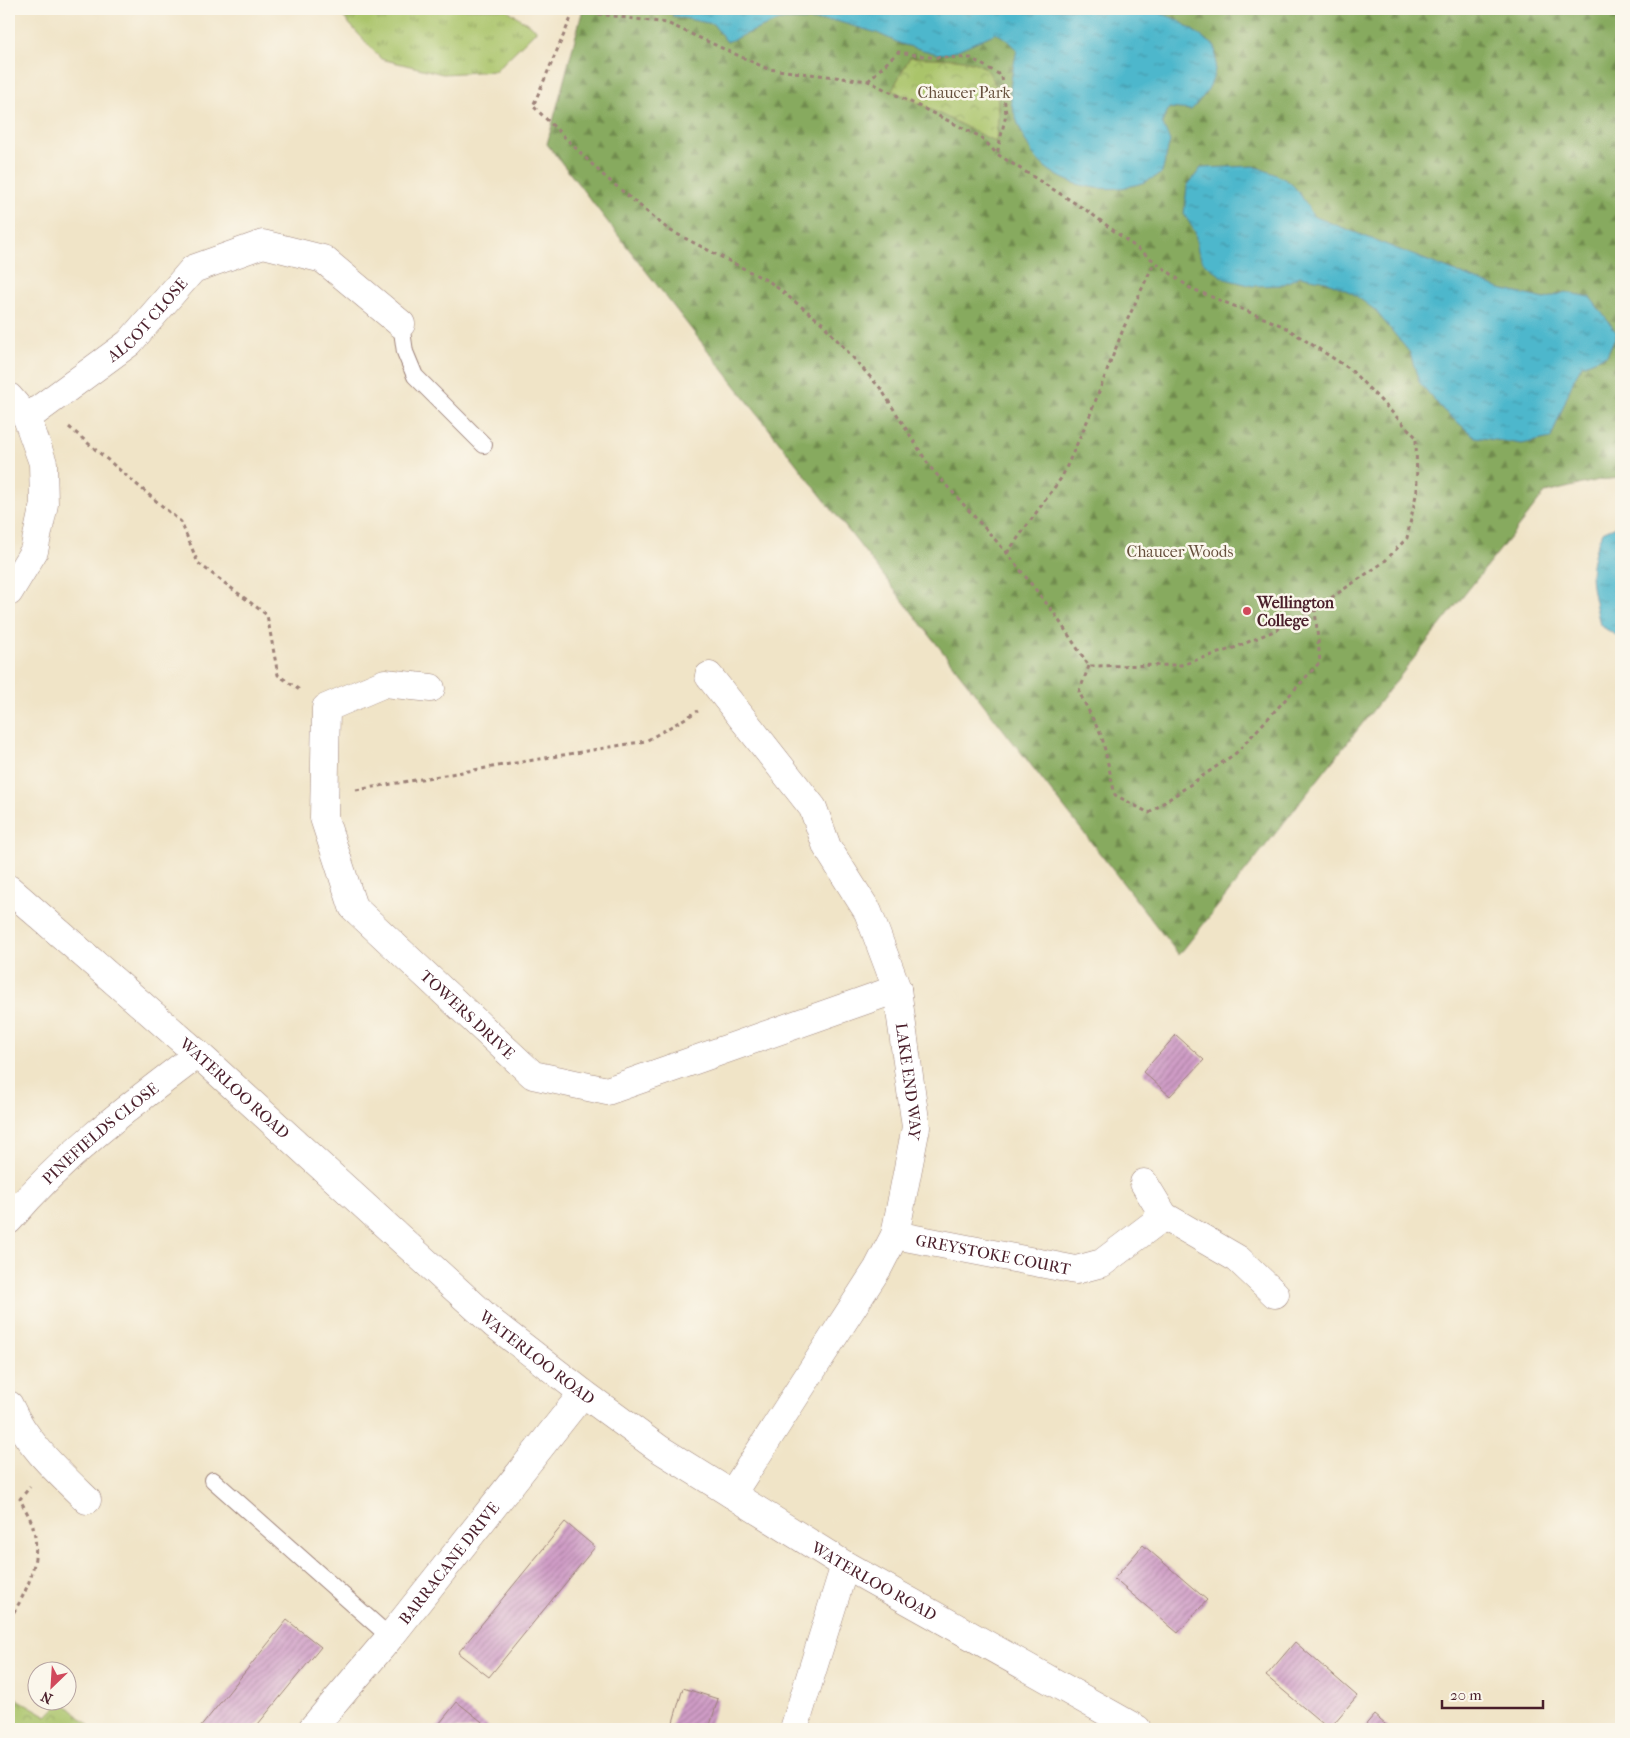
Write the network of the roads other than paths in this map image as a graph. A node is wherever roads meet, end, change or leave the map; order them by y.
1 (401, 324) joint
2 (9, 397) edge
3 (35, 412) junction
4 (484, 445) dead end
5 (9, 592) edge
6 (716, 686) road end
7 (431, 688) dead end
8 (9, 889) edge
9 (897, 989) junction
10 (198, 1054) junction
11 (1144, 1184) dead end
12 (1164, 1216) junction
13 (9, 1220) edge
14 (895, 1235) junction
15 (1275, 1294) dead end
16 (583, 1393) junction
17 (9, 1405) edge
18 (214, 1480) dead end
19 (732, 1494) junction
20 (87, 1500) dead end
21 (845, 1565) junction
22 (390, 1637) junction
23 (312, 1729) edge
24 (794, 1729) edge
25 (1137, 1729) edge

1 - 3 street, ALCOT CLOSE
1 - 4 lane
2 - 3 street
3 - 5 street
6 - 9 street, LAKE END WAY
7 - 9 street, TOWERS DRIVE
8 - 10 street, WATERLOO ROAD
9 - 14 street, LAKE END WAY
10 - 13 street, PINEFIELDS CLOSE
10 - 16 street, WATERLOO ROAD
11 - 12 street
12 - 14 street, GREYSTOKE COURT
12 - 15 street
14 - 19 street, LAKE END WAY
16 - 19 street, WATERLOO ROAD
16 - 22 street, BARRACANE DRIVE
17 - 20 street
18 - 22 lane
19 - 21 street, WATERLOO ROAD
21 - 24 street
21 - 25 street, WATERLOO ROAD
22 - 23 street, BARRACANE DRIVE

